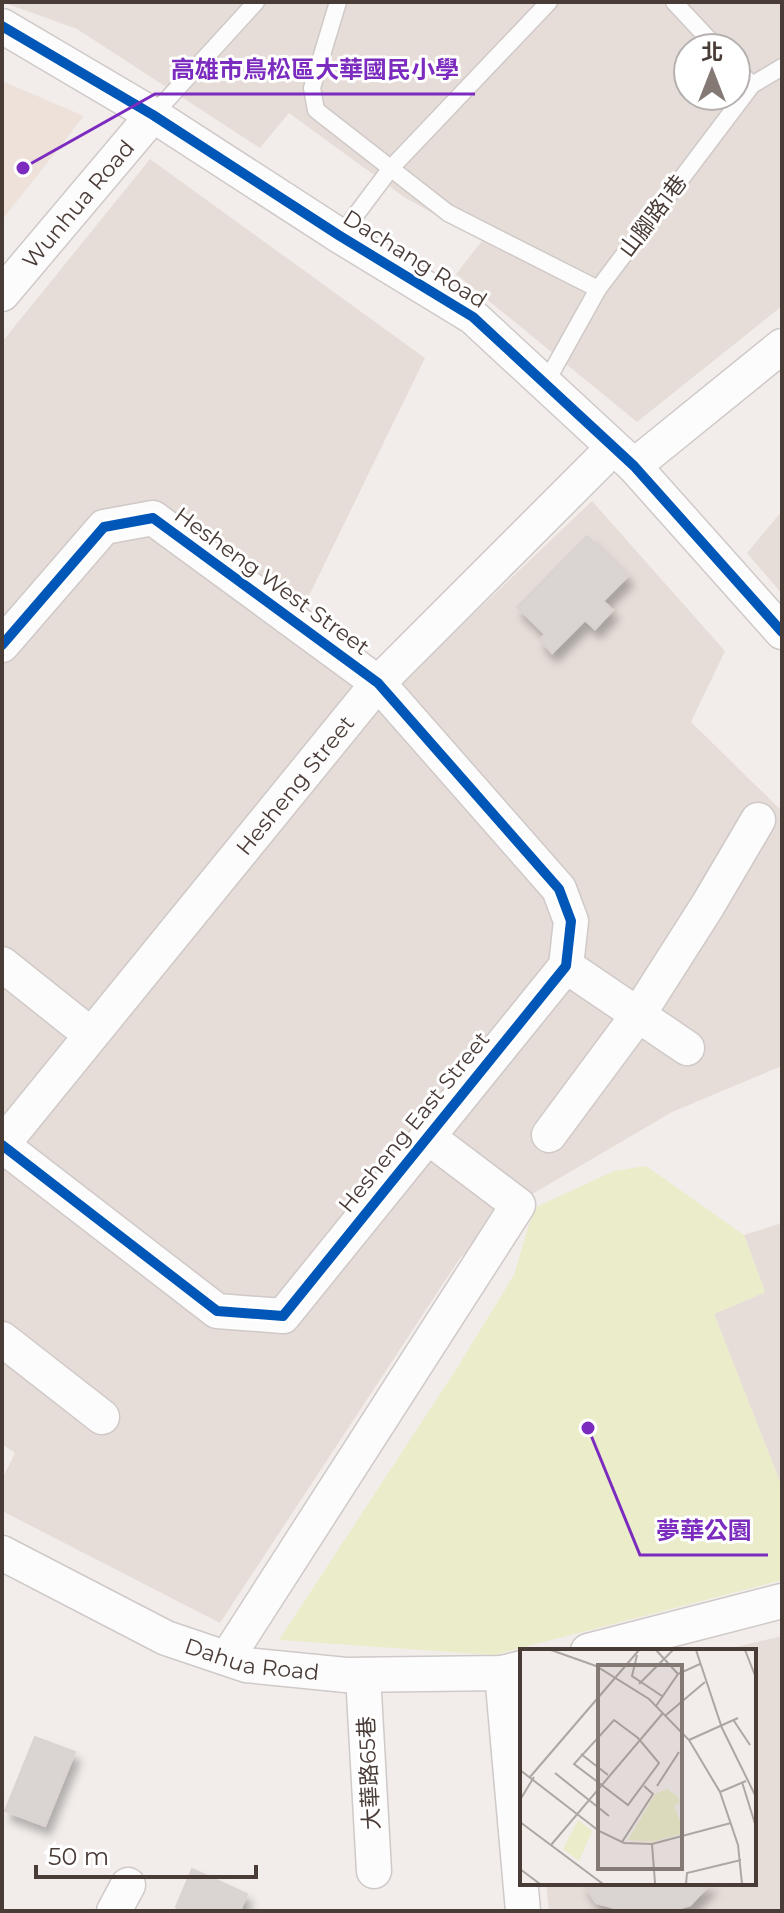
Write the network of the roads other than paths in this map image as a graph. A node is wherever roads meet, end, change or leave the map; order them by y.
1 (256, 2) edge
2 (338, 2) edge
3 (549, 2) edge
4 (674, 2) edge
5 (2, 26) edge
6 (702, 32) edge
7 (782, 67) edge
8 (752, 85) edge
9 (732, 112) edge
10 (153, 115) junction
11 (391, 168) junction
12 (340, 236) junction
13 (598, 289) junction
14 (2, 294) edge
15 (782, 346) edge
16 (545, 384) junction
17 (624, 457) junction
18 (782, 632) edge
19 (2, 645) edge
20 (378, 683) junction
21 (758, 820) dead end
22 (2, 964) edge
23 (566, 966) junction
24 (638, 1015) junction
25 (91, 1035) junction
26 (687, 1048) dead end
27 (549, 1135) dead end
28 (428, 1137) junction
29 (2, 1145) edge
30 (2, 1339) edge
31 (102, 1417) dead end
32 (2, 1553) edge
33 (782, 1601) edge
34 (596, 1649) edge
35 (227, 1658) junction
36 (512, 1670) edge
37 (363, 1675) junction
38 (520, 1845) edge
39 (374, 1871) dead end
40 (522, 1885) edge
41 (523, 1911) edge

1 - 10 lane
2 - 11 lane
3 - 11 lane
4 - 6 lane
5 - 10 street, Dachang Road
7 - 8 lane, 山腳路1巷
9 - 13 lane, 山腳路1巷
10 - 12 street, Dachang Road
10 - 14 street, Wunhua Road
11 - 12 lane
11 - 13 lane
12 - 16 street, Dachang Road
13 - 16 lane, 山腳路1巷
15 - 17 street, Hesheng Street
16 - 17 street, Dachang Road
17 - 18 street, Dachang Road
17 - 20 street, Hesheng Street
19 - 20 street, Hesheng West Street
20 - 23 street
20 - 25 street, Hesheng Street
21 - 24 street
22 - 25 street
23 - 24 street
23 - 28 street, Hesheng East Street
24 - 26 street
24 - 27 street
25 - 29 street, Hesheng Street
28 - 29 street, Hesheng East Street
28 - 35 street
30 - 31 street
32 - 35 street, Dahua Road
33 - 34 street
35 - 37 street, Dahua Road
36 - 37 street, Dahua Road
36 - 38 street
37 - 39 street, 大華路65巷
40 - 41 street

